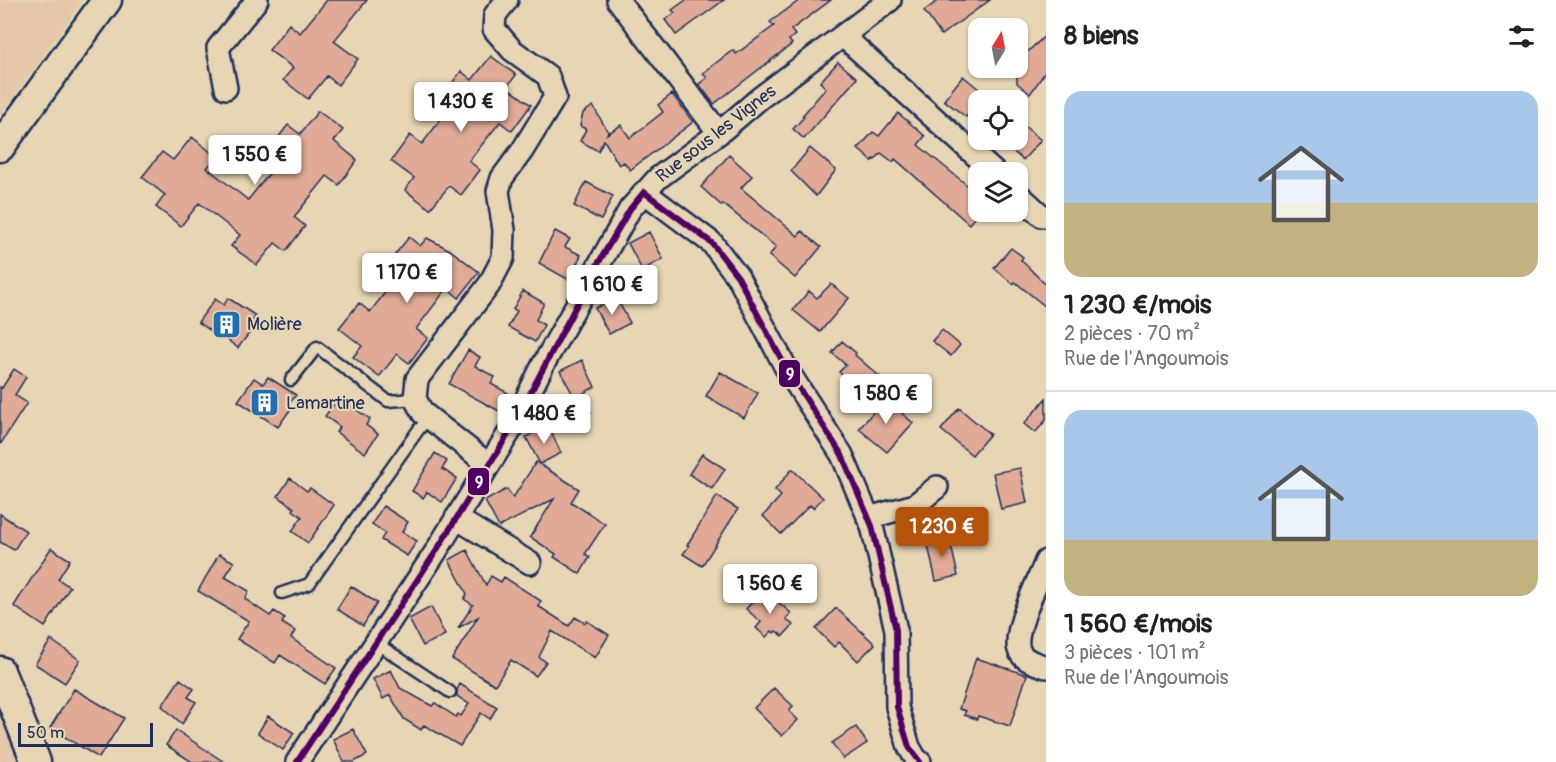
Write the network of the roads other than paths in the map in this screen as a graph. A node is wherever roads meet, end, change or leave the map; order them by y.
1 (107, 0) edge
2 (257, 0) edge
3 (507, 0) edge
4 (618, 0) edge
5 (891, 0) edge
6 (843, 36) junction
7 (226, 88) dead end
8 (719, 133) junction
9 (0, 147) edge
10 (983, 162) edge
11 (644, 192) junction
12 (1028, 203) edge
13 (1046, 216) edge
14 (291, 380) dead end
15 (415, 399) junction
16 (429, 418) junction
17 (489, 465) junction
18 (937, 487) dead end
19 (456, 518) junction
20 (868, 519) junction
21 (1046, 561) edge
22 (530, 563) dead end
23 (282, 593) dead end
24 (376, 643) junction
25 (1046, 667) edge
26 (0, 671) edge
27 (450, 692) dead end
28 (915, 761) edge
29 (36, 762) edge
30 (297, 762) edge

1 - 9 street
2 - 7 street
3 - 15 street
4 - 8 street
5 - 6 street, Rue sous les Vignes
6 - 8 street, Rue sous les Vignes
6 - 10 street
8 - 11 street, Rue sous les Vignes
11 - 17 street, Rue sous les Vignes
11 - 20 street
12 - 13 street
14 - 15 lane
15 - 16 street
16 - 17 street
16 - 23 lane
17 - 19 street, Rue sous les Vignes
18 - 20 street
19 - 22 street
19 - 24 street, Rue sous les Vignes
20 - 28 street
21 - 25 street
24 - 27 lane
24 - 30 street, Rue sous les Vignes
26 - 29 street

